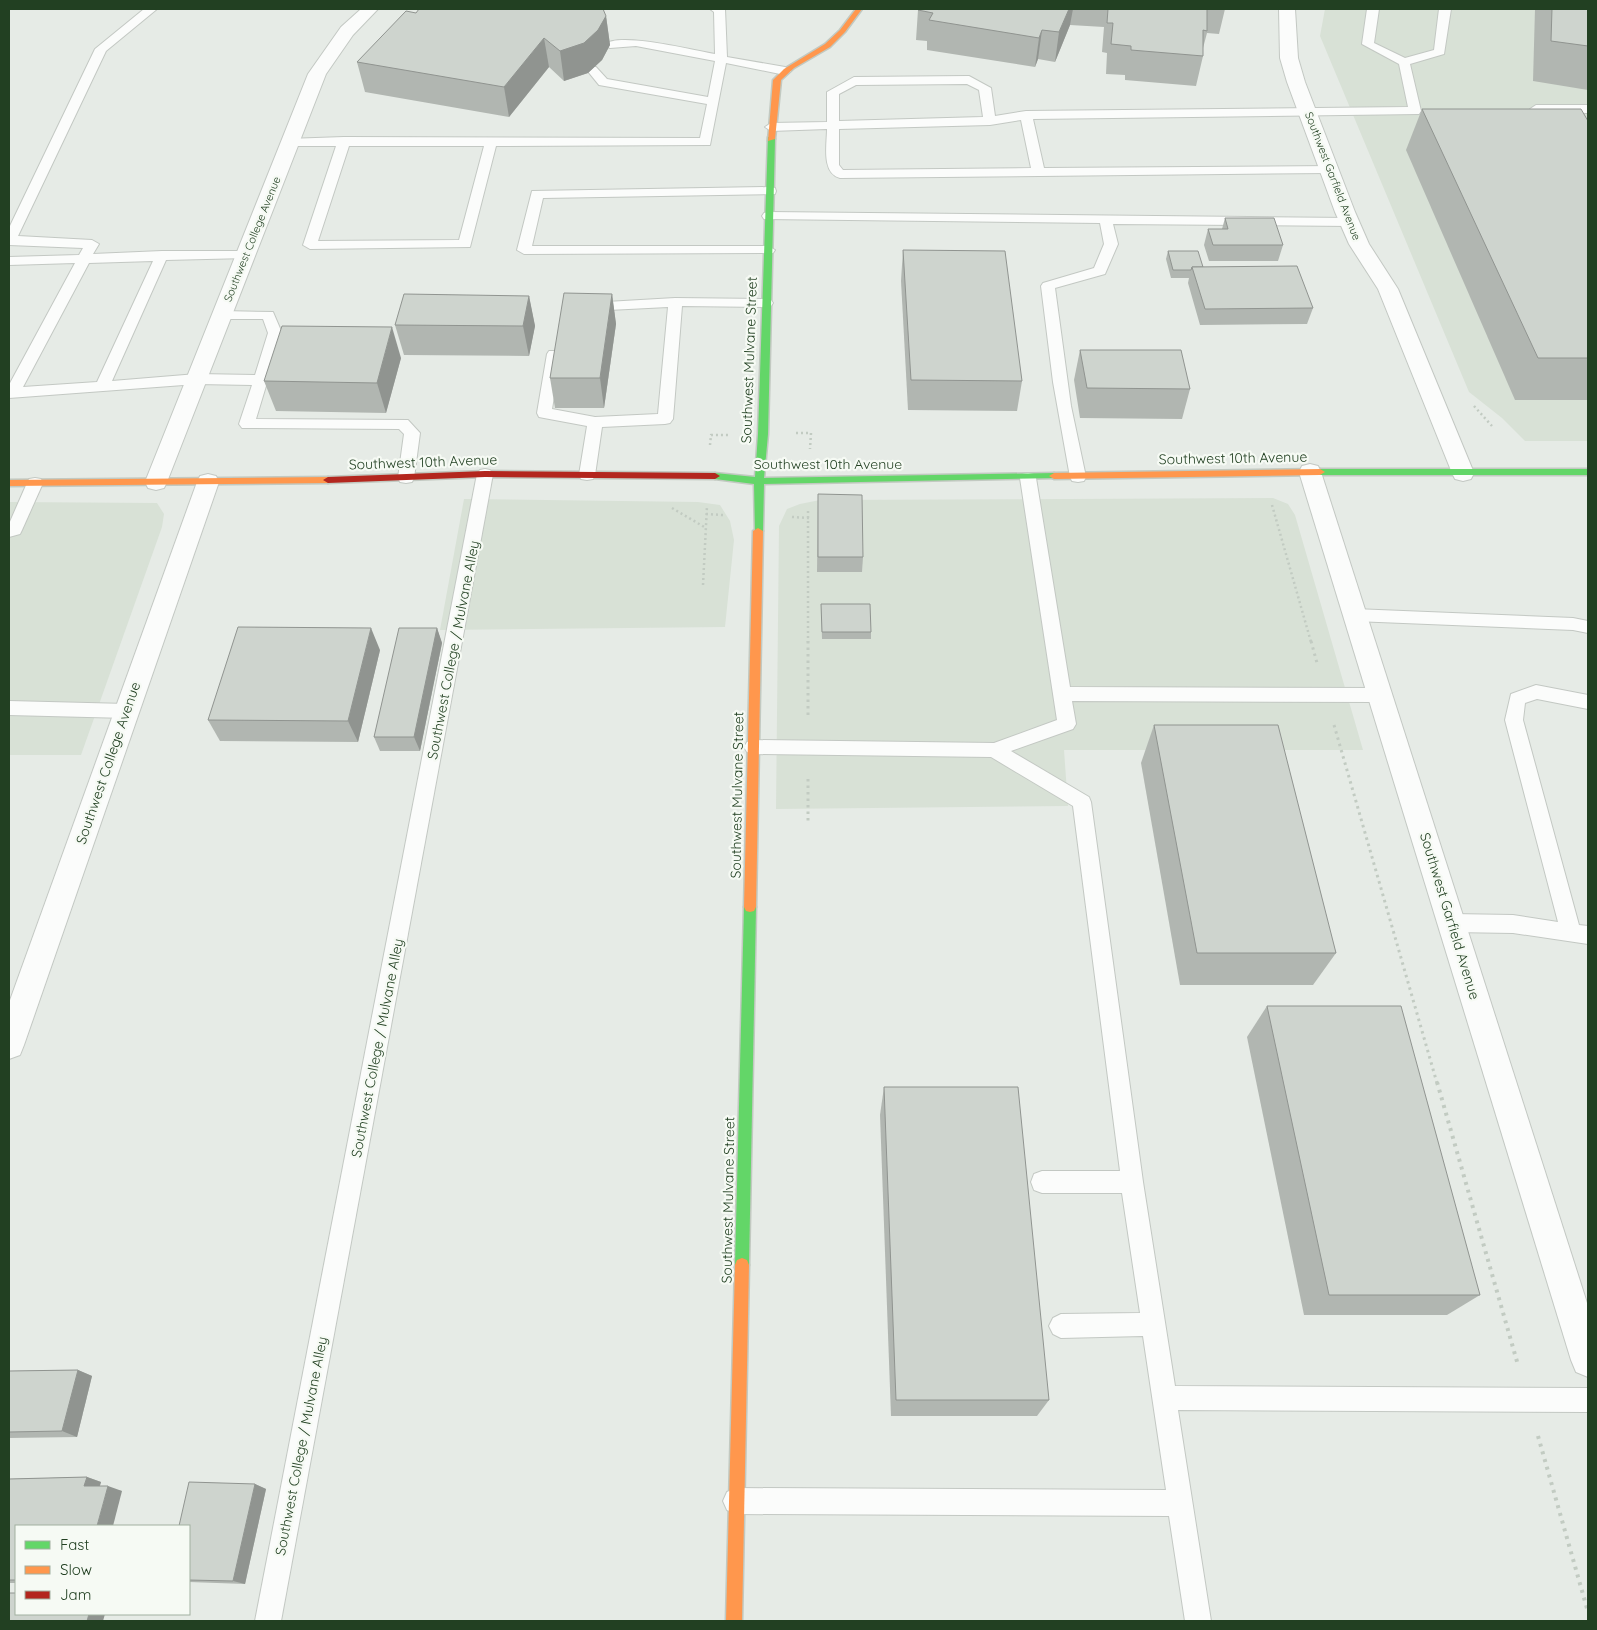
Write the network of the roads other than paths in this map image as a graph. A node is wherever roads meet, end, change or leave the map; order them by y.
1 (151, 9) edge
2 (370, 9) edge
3 (716, 9) edge
4 (859, 9) edge
5 (1287, 9) edge
6 (1373, 9) edge
7 (1445, 9) edge
8 (610, 45) dead end
9 (721, 59) junction
10 (1404, 62) junction
11 (592, 69) edge
12 (785, 71) junction
13 (713, 102) junction
14 (1588, 109) edge
15 (1521, 110) edge
16 (1308, 112) junction
17 (1026, 115) junction
18 (990, 121) junction
19 (833, 125) junction
20 (771, 127) junction
21 (344, 141) junction
22 (291, 142) junction
23 (491, 142) junction
24 (1329, 169) junction
25 (1038, 172) junction
26 (770, 190) junction
27 (769, 216) junction
28 (1106, 220) junction
29 (1350, 222) junction
30 (9, 240) edge
31 (768, 250) junction
32 (246, 254) junction
33 (162, 255) junction
34 (84, 259) junction
35 (9, 261) edge
36 (676, 302) junction
37 (766, 303) junction
38 (222, 315) junction
39 (575, 315) edge
40 (557, 341) edge
41 (197, 378) junction
42 (260, 380) junction
43 (102, 386) junction
44 (10, 393) edge
45 (595, 422) junction
46 (1310, 472) junction
47 (1463, 472) junction
48 (1588, 472) edge
49 (485, 474) junction
50 (587, 475) junction
51 (1078, 477) junction
52 (406, 478) junction
53 (1028, 478) junction
54 (759, 481) junction
55 (156, 482) junction
56 (208, 482) junction
57 (9, 483) edge
58 (34, 483) junction
59 (9, 531) edge
60 (1354, 615) junction
61 (1588, 627) edge
62 (1063, 694) junction
63 (1380, 695) junction
64 (1588, 702) edge
65 (9, 708) edge
66 (127, 711) junction
67 (753, 747) junction
68 (994, 750) junction
69 (1452, 923) junction
70 (1580, 934) edge
71 (9, 1045) edge
72 (1042, 1182) dead end
73 (1132, 1182) junction
74 (1154, 1324) junction
75 (1061, 1326) dead end
76 (1588, 1360) edge
77 (1166, 1398) junction
78 (1588, 1400) edge
79 (736, 1501) junction
80 (1180, 1503) junction
81 (268, 1621) edge
82 (734, 1621) edge
83 (1198, 1621) edge

1 - 30 lane
2 - 22 street, Southwest College Avenue
3 - 9 lane
4 - 12 street
5 - 16 street, Southwest Garfield Avenue
6 - 10 lane
7 - 10 lane
8 - 9 lane
9 - 12 lane
9 - 13 lane
10 - 16 lane
11 - 13 lane
12 - 20 street, Southwest Mulvane Street
13 - 23 lane
14 - 15 lane
16 - 17 lane
16 - 24 street, Southwest Garfield Avenue
17 - 18 lane
17 - 25 lane
18 - 19 lane
18 - 19 lane
19 - 20 lane
19 - 25 lane
20 - 26 street, Southwest Mulvane Street
21 - 22 lane
21 - 23 lane
21 - 23 lane
22 - 32 street, Southwest College Avenue
24 - 25 lane
24 - 29 street, Southwest Garfield Avenue
26 - 27 street, Southwest Mulvane Street
26 - 31 lane
27 - 28 lane
27 - 31 street, Southwest Mulvane Street
28 - 29 lane
28 - 51 lane
29 - 47 street, Southwest Garfield Avenue
30 - 34 lane
31 - 37 street, Southwest Mulvane Street
32 - 33 lane
32 - 38 street, Southwest College Avenue
33 - 34 lane
33 - 43 lane
34 - 35 lane
34 - 44 lane
36 - 37 lane
36 - 39 lane
36 - 45 lane
37 - 54 street, Southwest Mulvane Street
38 - 41 street, Southwest College Avenue
38 - 42 lane
40 - 45 lane
41 - 42 lane
41 - 43 lane
41 - 55 street, Southwest College Avenue
42 - 52 lane
43 - 44 lane
45 - 50 lane
46 - 47 street, Southwest 10th Avenue
46 - 51 street, Southwest 10th Avenue
46 - 60 street, Southwest Garfield Avenue
47 - 48 street, Southwest 10th Avenue
49 - 50 street, Southwest 10th Avenue
49 - 52 street, Southwest 10th Avenue
49 - 81 lane, Southwest College / Mulvane Alley
50 - 54 street, Southwest 10th Avenue
51 - 53 street, Southwest 10th Avenue
52 - 56 street, Southwest 10th Avenue
53 - 54 street, Southwest 10th Avenue
53 - 62 lane
54 - 67 street, Southwest Mulvane Street
55 - 56 street, Southwest 10th Avenue
55 - 58 street, Southwest 10th Avenue
56 - 66 street, Southwest College Avenue
57 - 58 street, Southwest 10th Avenue
58 - 59 lane
60 - 61 lane
60 - 63 street, Southwest Garfield Avenue
62 - 63 lane
62 - 68 lane
63 - 69 street, Southwest Garfield Avenue
64 - 70 lane
65 - 66 lane
66 - 71 street, Southwest College Avenue
67 - 68 lane
67 - 79 street, Southwest Mulvane Street
68 - 73 lane
69 - 70 lane
69 - 76 street, Southwest Garfield Avenue
72 - 73 lane
73 - 74 lane
74 - 75 lane
74 - 77 lane
77 - 78 lane
77 - 80 lane
79 - 80 lane
79 - 82 street, Southwest Mulvane Street
80 - 83 lane

